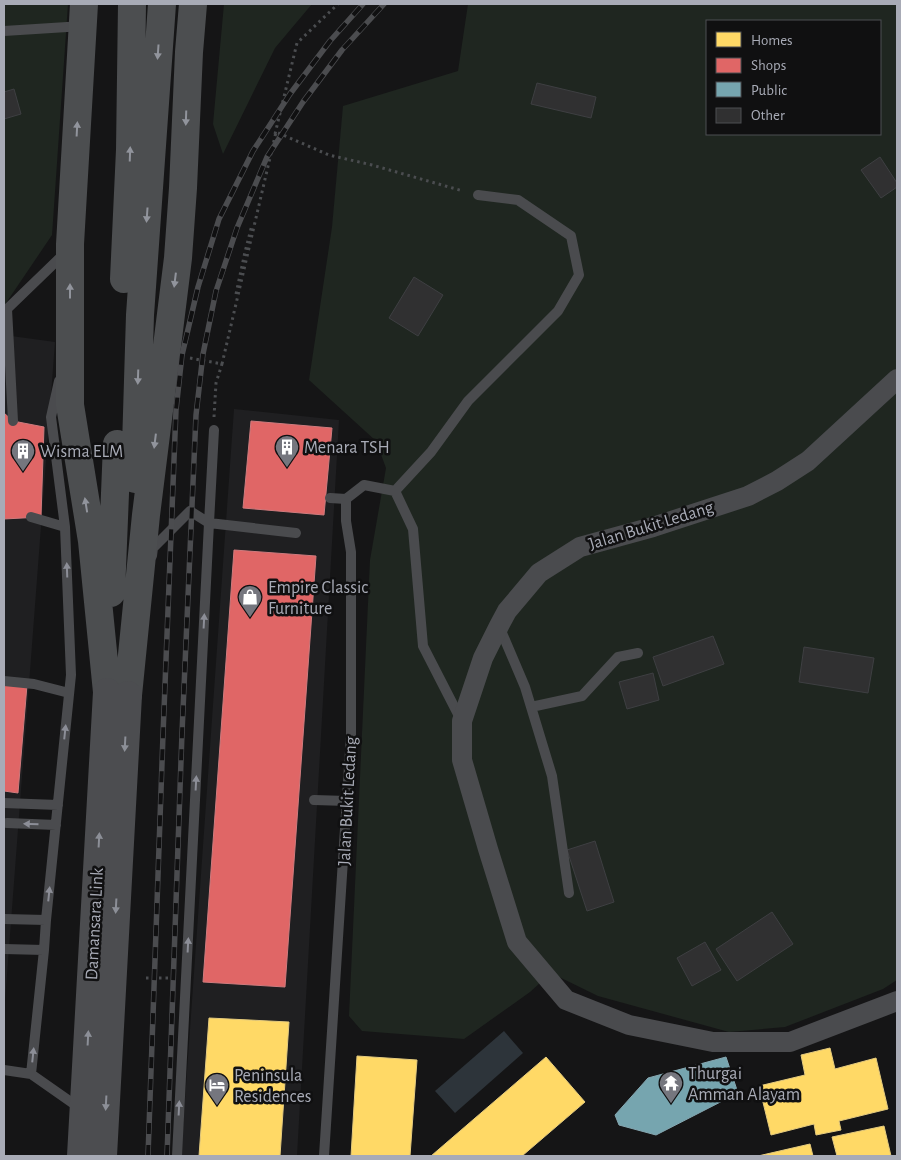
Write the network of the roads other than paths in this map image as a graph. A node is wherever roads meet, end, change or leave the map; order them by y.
1 (132, 4) edge
2 (162, 4) edge
3 (193, 4) edge
4 (83, 15) edge
5 (4, 31) edge
6 (478, 195) road end
7 (70, 248) junction
8 (70, 330) junction
9 (897, 379) edge
10 (13, 421) dead end
11 (214, 430) road end
12 (395, 491) junction
13 (330, 498) dead end
14 (346, 499) junction
15 (31, 517) dead end
16 (209, 523) junction
17 (66, 527) junction
18 (296, 533) dead end
19 (499, 626) junction
20 (638, 654) dead end
21 (4, 681) edge
22 (70, 693) junction
23 (117, 694) junction
24 (531, 707) junction
25 (462, 721) junction
26 (314, 800) dead end
27 (347, 800) junction
28 (4, 802) edge
29 (58, 805) junction
30 (7, 823) dead end
31 (56, 825) junction
32 (569, 893) dead end
33 (4, 919) edge
34 (46, 920) junction
35 (4, 949) edge
36 (44, 950) junction
37 (897, 1001) edge
38 (4, 1070) edge
39 (31, 1074) junction
40 (84, 1112) junction
41 (81, 1156) edge
42 (103, 1156) edge
43 (177, 1156) edge
44 (324, 1156) edge

23 -> 1 main road
2 -> 23 main road
3 -> 23 main road
4 - 5 lane
7 -> 4 main road
6 - 12 lane
8 -> 7 main road
7 - 10 lane
8 - 17 lane
23 -> 8 main road
9 - 19 street, Jalan Bukit Ledang
11 - 16 lane
12 - 14 lane
12 - 25 lane, Jalan Bukit Ledang
13 - 14 lane
14 - 27 lane, Jalan Bukit Ledang
15 - 17 lane
16 - 18 lane
16 - 23 lane
43 -> 16 lane
22 -> 17 lane
19 - 24 lane
19 - 25 street, Jalan Bukit Ledang
20 - 24 lane
21 - 22 lane
29 -> 22 lane
40 -> 23 highway, Damansara Link
23 -> 42 highway, Damansara Link
24 - 32 lane
25 - 37 street, Jalan Bukit Ledang
26 - 27 lane
27 - 44 lane, Jalan Bukit Ledang
28 - 29 lane
29 - 31 lane
31 -> 30 lane
34 -> 31 lane
33 - 34 lane
34 - 36 lane
35 - 36 lane
39 -> 36 lane
38 - 39 lane
39 - 40 lane
40 - 41 highway, Damansara Link

